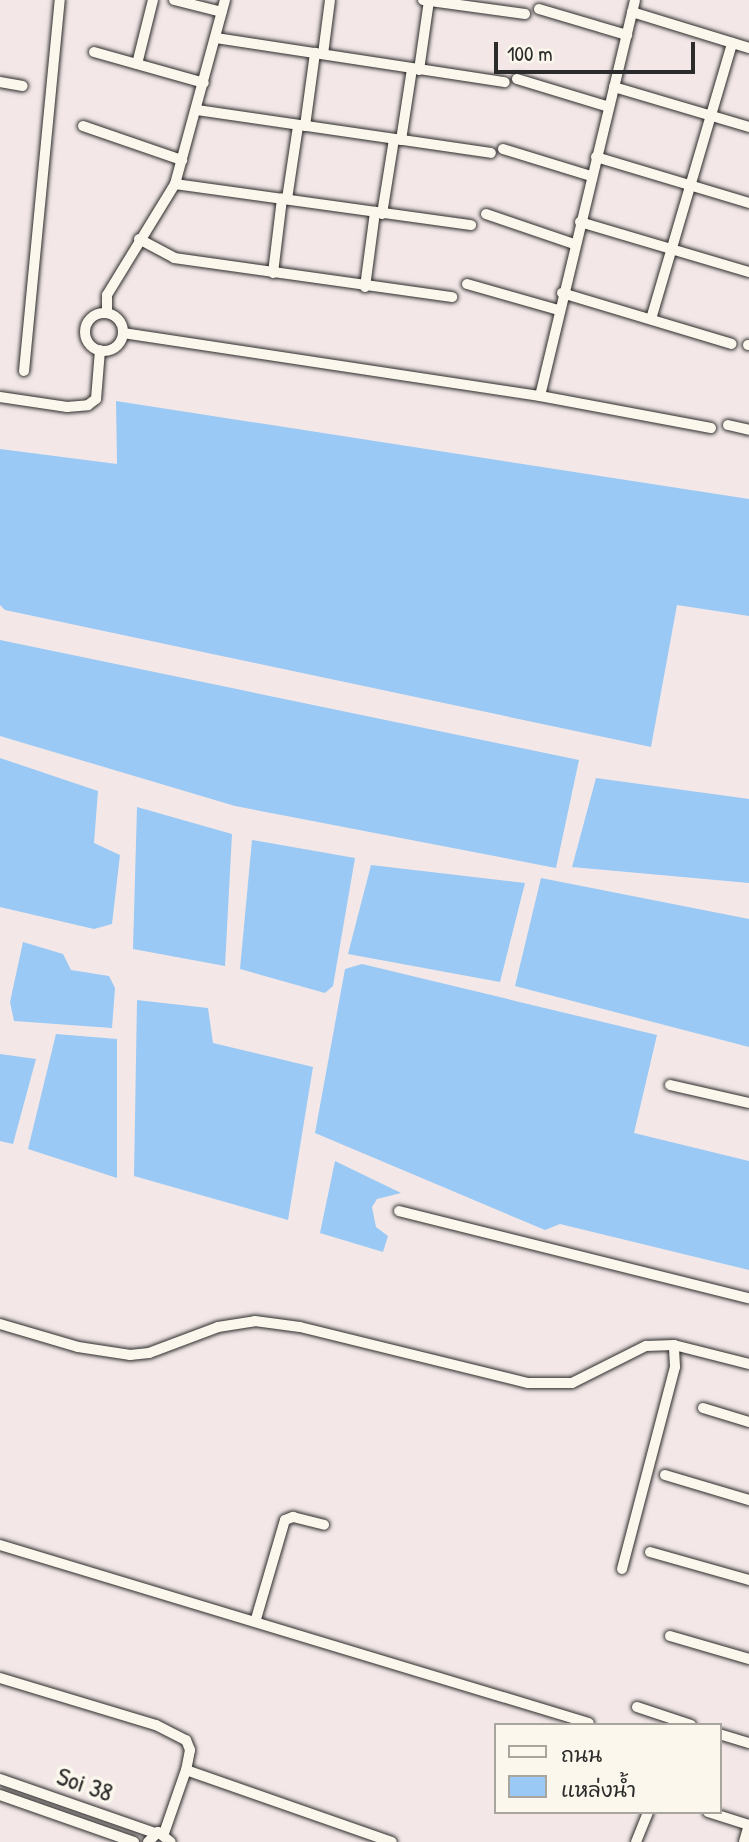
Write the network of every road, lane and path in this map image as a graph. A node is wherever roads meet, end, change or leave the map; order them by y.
1 (60, 0) edge
2 (153, 0) edge
3 (174, 0) edge
4 (225, 0) edge
5 (330, 0) edge
6 (635, 0) edge
7 (431, 1) edge
8 (540, 9) dead end
9 (222, 12) junction
10 (632, 12) junction
11 (525, 14) dead end
12 (627, 35) junction
13 (216, 38) junction
14 (732, 43) junction
15 (749, 48) edge
16 (94, 52) dead end
17 (319, 53) junction
18 (137, 64) junction
19 (416, 70) junction
20 (517, 79) dead end
21 (0, 82) edge
22 (505, 82) dead end
23 (204, 83) junction
24 (23, 86) dead end
25 (614, 87) junction
26 (609, 107) junction
27 (197, 110) junction
28 (712, 116) junction
29 (83, 125) dead end
30 (301, 126) junction
31 (749, 127) edge
32 (398, 140) junction
33 (503, 149) dead end
34 (491, 153) dead end
35 (596, 157) junction
36 (182, 160) junction
37 (591, 176) junction
38 (175, 184) junction
39 (692, 186) junction
40 (284, 199) junction
41 (749, 203) edge
42 (378, 213) junction
43 (486, 214) dead end
44 (580, 222) junction
45 (471, 225) dead end
46 (139, 239) junction
47 (574, 244) junction
48 (673, 249) junction
49 (749, 272) edge
50 (273, 273) junction
51 (467, 284) dead end
52 (365, 287) junction
53 (562, 293) junction
54 (452, 297) dead end
55 (558, 310) junction
56 (107, 313) junction
57 (651, 319) junction
58 (123, 333) junction
59 (732, 344) dead end
60 (100, 350) junction
61 (24, 371) dead end
62 (540, 396) junction
63 (0, 397) edge
64 (728, 425) dead end
65 (711, 428) dead end
66 (749, 430) edge
67 (670, 1085) dead end
68 (749, 1103) edge
69 (399, 1210) dead end
70 (749, 1298) edge
71 (0, 1324) edge
72 (674, 1345) junction
73 (749, 1364) edge
74 (703, 1408) dead end
75 (749, 1422) edge
76 (665, 1475) dead end
77 (749, 1500) edge
78 (324, 1525) dead end
79 (0, 1545) edge
80 (650, 1552) dead end
81 (622, 1569) dead end
82 (749, 1580) edge
83 (257, 1619) junction
84 (670, 1636) dead end
85 (749, 1659) edge
86 (0, 1678) edge
87 (637, 1707) dead end
88 (589, 1723) edge
89 (685, 1723) edge
90 (721, 1735) edge
91 (749, 1744) edge
92 (186, 1770) junction
93 (0, 1779) edge
94 (0, 1796) edge
95 (647, 1814) edge
96 (714, 1814) edge
97 (749, 1825) edge
98 (160, 1838) edge
99 (134, 1842) edge
100 (392, 1842) edge
101 (636, 1842) edge
102 (744, 1842) edge

1 - 61 street
2 - 18 street
3 - 9 street
4 - 9 street
5 - 17 street
6 - 10 street
7 - 11 street
7 - 19 street
8 - 12 street
9 - 13 street
10 - 12 street
10 - 14 street
12 - 25 street
13 - 17 street
13 - 23 street
14 - 15 street
14 - 28 street
16 - 18 street
17 - 19 street
17 - 30 street
18 - 23 street
19 - 22 street
19 - 32 street
20 - 26 street
21 - 24 street
23 - 27 street
25 - 26 street
25 - 28 street
26 - 35 street
27 - 30 street
27 - 36 street
28 - 31 street
28 - 39 street
29 - 36 street
30 - 32 street
30 - 40 street
32 - 34 street
32 - 42 street
33 - 37 street
35 - 37 street
35 - 39 street
36 - 38 street
37 - 44 street
38 - 40 street
38 - 46 street
39 - 41 street
39 - 48 street
40 - 42 street
40 - 50 street
42 - 45 street
42 - 52 street
43 - 47 street
44 - 47 street
44 - 48 street
46 - 50 street
46 - 56 street
47 - 53 street
48 - 49 street
48 - 57 street
50 - 52 street
51 - 55 street
52 - 54 street
53 - 55 street
53 - 57 street
55 - 62 street
56 - 58 street
56 - 60 street
57 - 59 street
58 - 60 street
58 - 62 street
60 - 63 street
62 - 65 street
64 - 66 street
67 - 68 street
69 - 70 street
71 - 72 street
72 - 73 street
72 - 81 street
74 - 75 street
76 - 77 street
78 - 83 street
79 - 83 street
80 - 82 street
83 - 88 street
84 - 85 street
86 - 92 street
87 - 89 street
90 - 91 street
92 - 98 street
92 - 100 street
93 - 98 street, Soi 38
94 - 99 street
95 - 101 street
96 - 97 street
97 - 102 street

